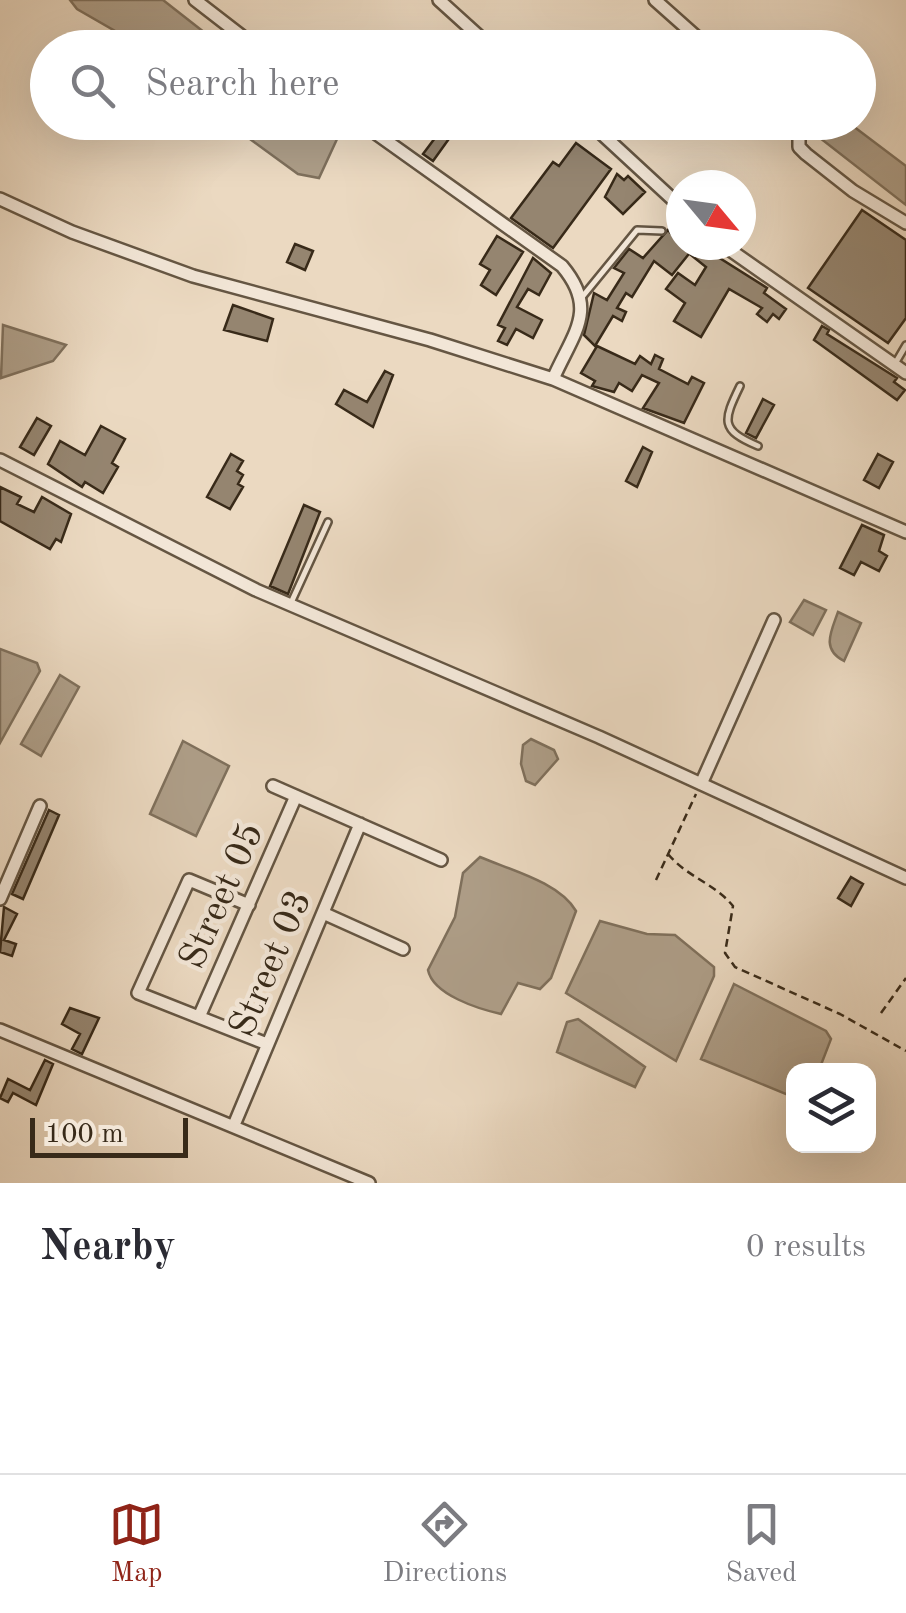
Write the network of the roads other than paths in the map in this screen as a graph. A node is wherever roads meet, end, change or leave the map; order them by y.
1 (195, 0) edge
2 (439, 0) edge
3 (655, 0) edge
4 (234, 30) edge
5 (472, 30) edge
6 (689, 30) edge
7 (385, 140) edge
8 (608, 140) edge
9 (799, 140) edge
10 (666, 193) edge
11 (0, 199) edge
12 (906, 223) edge
13 (662, 231) dead end
14 (744, 260) edge
15 (583, 296) junction
16 (906, 344) edge
17 (894, 364) junction
18 (906, 373) edge
19 (553, 380) junction
20 (740, 386) dead end
21 (758, 446) dead end
22 (0, 460) edge
23 (328, 522) dead end
24 (906, 532) edge
25 (290, 605) junction
26 (774, 620) dead end
27 (700, 784) junction
28 (273, 786) dead end
29 (296, 796) junction
30 (40, 806) dead end
31 (360, 824) junction
32 (441, 860) dead end
33 (906, 878) edge
34 (0, 899) edge
35 (248, 904) junction
36 (322, 914) junction
37 (403, 949) dead end
38 (199, 1017) junction
39 (0, 1030) edge
40 (268, 1044) junction
41 (234, 1124) junction
42 (368, 1183) edge

1 - 4 street
2 - 5 street
3 - 6 street
7 - 15 street
8 - 10 street
9 - 12 street
11 - 19 street
13 - 15 lane
14 - 17 street
15 - 19 street
16 - 17 lane
17 - 18 street
19 - 24 street
20 - 21 lane
22 - 25 street
23 - 25 lane
25 - 27 street
26 - 27 street
27 - 33 street
28 - 29 street
29 - 31 street
29 - 35 street, Street 05
30 - 34 street
31 - 32 street
31 - 36 street, Street 03
35 - 38 street, Street 05
35 - 38 street
36 - 37 street
36 - 40 street, Street 03
38 - 40 street
39 - 41 street
40 - 41 street, Street 03
41 - 42 street

